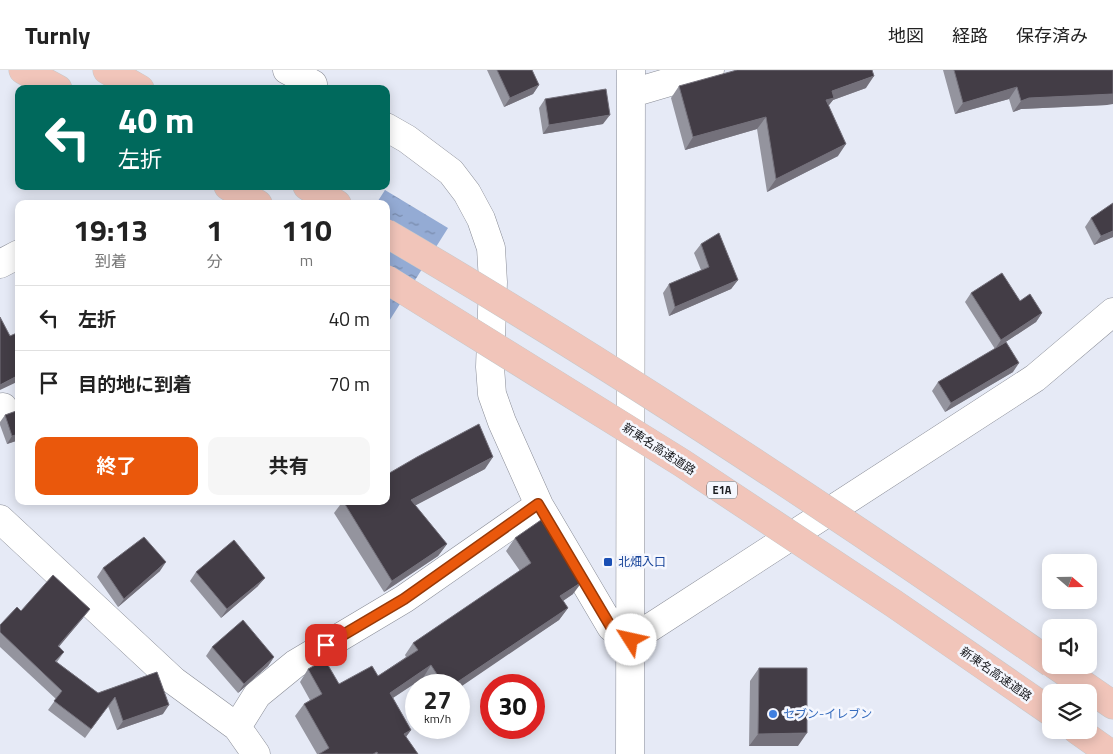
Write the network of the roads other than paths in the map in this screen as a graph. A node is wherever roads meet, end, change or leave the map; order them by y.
1 (23, 70) edge
2 (107, 70) edge
3 (287, 70) edge
4 (710, 70) edge
5 (315, 81) edge
6 (631, 82) edge
7 (51, 85) edge
8 (133, 85) edge
9 (390, 129) edge
10 (235, 190) edge
11 (314, 190) edge
12 (251, 200) edge
13 (330, 200) edge
14 (390, 234) edge
15 (15, 256) edge
16 (0, 264) edge
17 (390, 281) edge
18 (1113, 312) edge
19 (538, 504) junction
20 (0, 519) edge
21 (631, 640) junction
22 (1042, 657) edge
23 (1068, 674) edge
24 (1113, 705) edge
25 (1042, 706) edge
26 (237, 727) junction
27 (1090, 739) edge
28 (256, 754) edge
29 (630, 754) edge
30 (1112, 754) edge

1 - 7 highway
2 - 8 highway
3 - 5 street
4 - 6 street
6 - 21 street
9 - 19 street
10 - 12 highway
11 - 13 highway
14 - 22 highway, bridge
15 - 16 street
17 - 25 highway, 新東名高速道路 / E1A, bridge
18 - 21 street
19 - 21 street
19 - 26 street
20 - 26 street
21 - 29 street
23 - 24 highway
26 - 28 street
27 - 30 highway

